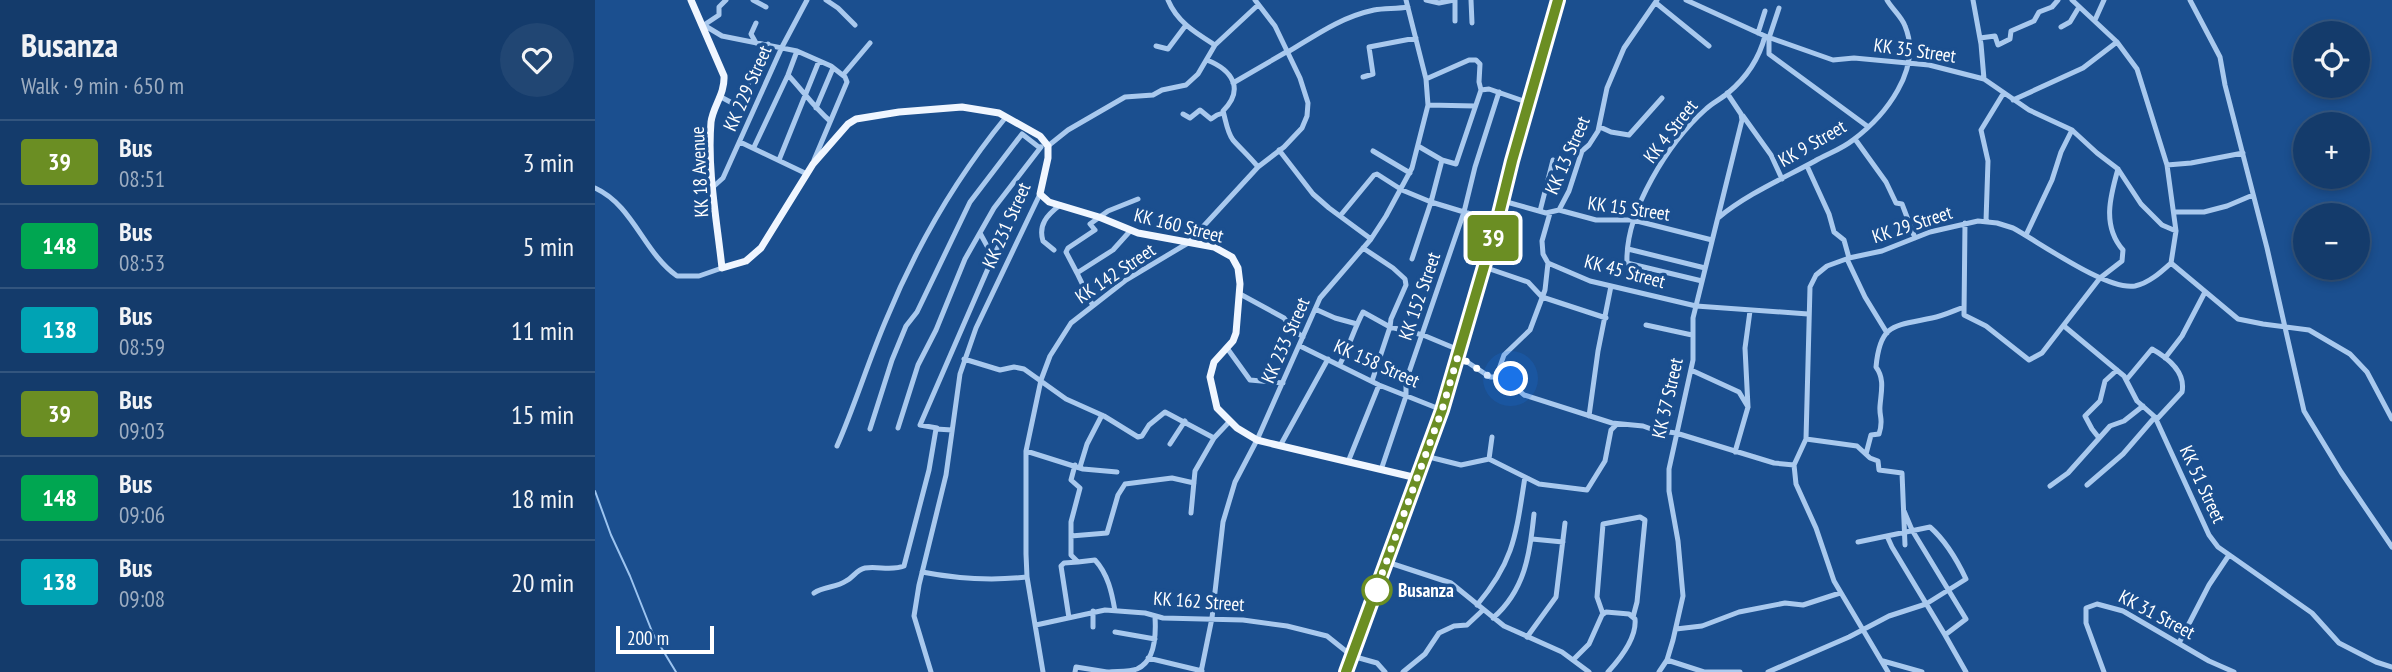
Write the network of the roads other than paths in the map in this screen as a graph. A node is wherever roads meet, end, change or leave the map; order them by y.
1 (691, 0) edge
2 (726, 0) edge
3 (753, 0) edge
4 (826, 0) edge
5 (1168, 0) edge
6 (1406, 0) edge
7 (1426, 0) edge
8 (1454, 0) edge
9 (1471, 0) edge
10 (1558, 0) edge
11 (1686, 0) edge
12 (1887, 0) edge
13 (1973, 0) edge
14 (2058, 0) edge
15 (2072, 0) edge
16 (2104, 0) edge
17 (2190, 0) edge
18 (805, 1) edge
19 (1657, 1) edge
20 (1257, 2) edge
21 (766, 7) dead end
22 (1408, 7) junction
23 (2079, 7) junction
24 (1779, 8) dead end
25 (1765, 11) dead end
26 (2095, 20) junction
27 (1455, 21) dead end
28 (756, 23) dead end
29 (1472, 23) dead end
30 (703, 25) junction
31 (855, 25) dead end
32 (1186, 25) junction
33 (2061, 27) dead end
34 (1764, 36) junction
35 (1416, 38) junction
36 (1980, 38) junction
37 (2117, 42) junction
38 (756, 43) junction
39 (870, 43) dead end
40 (768, 44) junction
41 (1215, 45) junction
42 (1156, 46) dead end
43 (1709, 46) dead end
44 (782, 47) junction
45 (797, 51) junction
46 (1288, 52) junction
47 (1207, 60) junction
48 (819, 61) junction
49 (1908, 64) junction
50 (833, 68) junction
51 (788, 75) junction
52 (843, 75) junction
53 (1363, 78) dead end
54 (1426, 79) junction
55 (1984, 79) junction
56 (1233, 83) junction
57 (1481, 90) junction
58 (1499, 92) junction
59 (1727, 93) junction
60 (806, 94) junction
61 (2003, 94) junction
62 (721, 97) junction
63 (1662, 97) dead end
64 (2013, 100) junction
65 (1529, 103) junction
66 (1427, 105) junction
67 (1475, 106) junction
68 (816, 108) junction
69 (1223, 113) junction
70 (1183, 114) dead end
71 (1741, 114) junction
72 (1006, 117) junction
73 (830, 121) junction
74 (1867, 126) junction
75 (1600, 127) junction
76 (2072, 130) junction
77 (1855, 139) junction
78 (740, 142) junction
79 (1044, 145) junction
80 (1417, 146) junction
81 (754, 147) junction
82 (1279, 150) junction
83 (1373, 151) dead end
84 (2243, 153) junction
85 (779, 160) junction
86 (1442, 160) junction
87 (1553, 160) dead end
88 (813, 164) junction
89 (2167, 164) junction
90 (1807, 166) junction
91 (1258, 167) junction
92 (2118, 169) junction
93 (1410, 173) junction
94 (807, 174) junction
95 (1781, 179) junction
96 (713, 187) junction
97 (595, 188) edge
98 (1402, 190) junction
99 (1039, 194) junction
100 (2253, 195) junction
101 (1138, 199) dead end
102 (1503, 201) junction
103 (1431, 202) junction
104 (1060, 205) junction
105 (1559, 210) junction
106 (1540, 211) junction
107 (1464, 212) junction
108 (2174, 212) junction
109 (1550, 213) junction
110 (1099, 216) junction
111 (1340, 216) junction
112 (1718, 219) junction
113 (1633, 220) junction
114 (1986, 221) junction
115 (1497, 222) junction
116 (1965, 223) junction
117 (1131, 230) junction
118 (2176, 231) junction
119 (981, 233) junction
120 (1005, 233) dead end
121 (2026, 235) junction
122 (1915, 238) junction
123 (1371, 239) junction
124 (1712, 240) junction
125 (1188, 243) junction
126 (1363, 248) junction
127 (1627, 249) junction
128 (1054, 250) dead end
129 (993, 257) junction
130 (1412, 259) dead end
131 (1848, 259) junction
132 (1548, 263) junction
133 (2171, 263) junction
134 (1484, 267) junction
135 (722, 268) junction
136 (1705, 268) junction
137 (1077, 273) junction
138 (2100, 278) junction
139 (1702, 281) junction
140 (1611, 286) junction
141 (2204, 292) junction
142 (1240, 293) junction
143 (1542, 297) junction
144 (1093, 304) junction
145 (1696, 306) junction
146 (1964, 307) junction
147 (1314, 309) junction
148 (1749, 311) junction
149 (1808, 314) junction
150 (1605, 318) junction
151 (966, 320) junction
152 (978, 324) junction
153 (1357, 324) junction
154 (1646, 325) dead end
155 (2064, 326) junction
156 (1390, 327) junction
157 (2285, 328) junction
158 (1887, 333) junction
159 (1423, 335) junction
160 (1692, 335) junction
161 (1303, 337) junction
162 (1300, 346) junction
163 (1227, 348) junction
164 (1458, 353) junction
165 (2165, 358) junction
166 (964, 359) junction
167 (1328, 359) junction
168 (1340, 364) junction
169 (1691, 370) junction
170 (2117, 370) junction
171 (1499, 372) junction
172 (2127, 379) junction
173 (1041, 380) junction
174 (1372, 381) junction
175 (1283, 383) junction
176 (1379, 385) junction
177 (1406, 396) junction
178 (2143, 406) junction
179 (1748, 407) junction
180 (1442, 410) junction
181 (1102, 415) junction
182 (1589, 416) junction
183 (2156, 418) junction
184 (2392, 419) edge
185 (1185, 421) junction
186 (1229, 422) junction
187 (1617, 424) junction
188 (937, 428) junction
189 (870, 429) dead end
190 (898, 429) dead end
191 (952, 429) junction
192 (1676, 432) junction
193 (1492, 437) dead end
194 (1214, 438) junction
195 (2099, 438) junction
196 (1806, 439) junction
197 (1257, 440) junction
198 (1170, 444) dead end
199 (837, 446) dead end
200 (1280, 446) junction
201 (1026, 451) junction
202 (1735, 452) junction
203 (1866, 454) junction
204 (1425, 456) junction
205 (1489, 459) junction
206 (1349, 462) junction
207 (1794, 465) junction
208 (1078, 466) junction
209 (1381, 470) junction
210 (1117, 472) dead end
211 (1525, 477) junction
212 (1417, 478) junction
213 (1194, 483) junction
214 (2087, 485) dead end
215 (2050, 486) dead end
216 (1904, 511) junction
217 (1191, 513) dead end
218 (1534, 514) dead end
219 (1565, 523) dead end
220 (1912, 530) junction
221 (1904, 531) junction
222 (1071, 536) junction
223 (1887, 536) junction
224 (1532, 539) junction
225 (1563, 542) junction
226 (1859, 542) dead end
227 (1905, 545) dead end
228 (2392, 547) edge
229 (2229, 555) junction
230 (1078, 562) junction
231 (1387, 562) junction
232 (922, 572) junction
233 (1027, 577) junction
234 (1948, 591) junction
235 (814, 593) dead end
236 (1840, 593) junction
237 (1926, 604) junction
238 (1477, 605) junction
239 (1483, 610) junction
240 (1093, 611) junction
241 (1115, 611) junction
242 (1603, 614) junction
243 (1155, 617) junction
244 (1633, 617) junction
245 (1069, 618) junction
246 (1212, 618) junction
247 (1493, 618) junction
248 (1036, 625) junction
249 (1093, 627) dead end
250 (1676, 629) junction
251 (1863, 630) junction
252 (1115, 632) dead end
253 (1945, 635) junction
254 (1527, 637) junction
255 (1155, 639) junction
256 (2179, 643) junction
257 (1352, 656) junction
258 (1147, 660) junction
259 (1573, 660) junction
260 (1667, 660) junction
261 (1883, 661) junction
262 (2392, 667) edge
263 (1202, 671) edge
264 (931, 672) edge
265 (1043, 672) edge
266 (1075, 672) edge
267 (1107, 672) edge
268 (1142, 672) edge
269 (1346, 672) edge
270 (1385, 672) edge
271 (1403, 672) edge
272 (1589, 672) edge
273 (1608, 672) edge
274 (1659, 672) edge
275 (1740, 672) edge
276 (1768, 672) edge
277 (1888, 672) edge
278 (1922, 672) edge
279 (1966, 672) edge
280 (2104, 672) edge
281 (2234, 672) edge

1 - 30 main road, KK 18 Avenue
2 - 30 street
3 - 21 street
4 - 31 street
5 - 32 street
6 - 22 street, KK 233 Street
7 - 8 street
8 - 27 street
9 - 29 street
10 - 65 main road
11 - 34 street, KK 35 Street
12 - 49 street, KK 9 Street
13 - 36 street
14 - 36 street
15 - 23 street
16 - 26 street
17 - 84 street
18 - 44 street, KK 229 Street
19 - 43 street
19 - 75 street, KK 13 Street
20 - 41 street
20 - 46 street, KK 142 Street
22 - 35 street, KK 233 Street
22 - 46 street
23 - 26 street
23 - 33 street
24 - 34 street
25 - 34 street
26 - 37 street
28 - 38 street
30 - 38 street
30 - 62 main road, KK 18 Avenue
32 - 41 street
32 - 42 street
34 - 49 street, KK 35 Street
34 - 59 street, KK 4 Street
34 - 74 street
35 - 53 street
35 - 54 street, KK 233 Street
36 - 55 street
37 - 64 street
37 - 89 street
38 - 40 street
39 - 52 street
40 - 44 street
40 - 62 street
41 - 47 street
44 - 45 street
44 - 78 street, KK 229 Street
45 - 48 street
45 - 51 street
46 - 56 street
46 - 82 street, KK 142 Street
47 - 56 street
47 - 79 street
48 - 50 street
48 - 60 street
49 - 55 street, KK 35 Street
49 - 74 street, KK 9 Street
50 - 52 street
50 - 68 street
51 - 60 street
51 - 81 street
52 - 73 street
54 - 57 street
54 - 66 street, KK 233 Street
55 - 61 street, KK 35 Street
56 - 69 street
57 - 58 street
57 - 67 street
58 - 65 street
58 - 107 street, KK 152 Street
59 - 71 street
59 - 113 street, KK 4 Street
60 - 68 street
60 - 85 street
61 - 64 street, KK 35 Street
61 - 114 street
62 - 96 main road, KK 18 Avenue
63 - 75 street
64 - 76 street, KK 35 Street
65 - 102 main road
66 - 67 street
66 - 80 street, KK 233 Street
67 - 86 street
68 - 73 street
69 - 70 street
69 - 91 street
71 - 95 street
71 - 112 street, KK 37 Street
72 - 79 main road
72 - 88 main road
72 - 199 street
73 - 88 street
74 - 77 street, KK 9 Street
75 - 105 street, KK 13 Street
76 - 92 street, KK 35 Street
76 - 121 street
77 - 90 street, KK 9 Street
77 - 122 street
78 - 81 street
78 - 96 street, KK 229 Street
79 - 99 main road, KK 231 Street
79 - 119 street
79 - 189 street
80 - 86 street
80 - 93 street, KK 233 Street
81 - 85 street
82 - 91 street, KK 142 Street
82 - 111 street
83 - 93 street
84 - 89 street
84 - 100 street
85 - 94 street
86 - 103 street
87 - 106 street
88 - 94 main road
89 - 108 street
90 - 95 street, KK 9 Street
90 - 131 street
91 - 125 street, KK 142 Street
92 - 118 street, KK 35 Street
92 - 138 street
93 - 98 street, KK 233 Street
94 - 135 main road
95 - 112 street, KK 9 Street
96 - 135 main road, KK 18 Avenue
97 - 135 street
98 - 103 street
98 - 111 street
98 - 123 street, KK 233 Street
99 - 104 main road, KK 160 Street
99 - 152 street, KK 231 Street
100 - 108 street
100 - 157 street
101 - 110 street
102 - 106 street, KK 15 Street
102 - 115 main road
103 - 107 street
103 - 130 street
104 - 110 main road, KK 160 Street
104 - 128 street
105 - 109 street, KK 15 Street
105 - 113 street, KK 15 Street
106 - 109 street, KK 15 Street
107 - 115 street
107 - 159 street, KK 152 Street
108 - 118 street
109 - 132 street, KK 13 Street
110 - 117 main road, KK 160 Street
110 - 137 street
111 - 123 street
112 - 124 street, KK 37 Street
113 - 124 street, KK 15 Street
113 - 127 street, KK 4 Street
114 - 116 street, KK 29 Street
114 - 121 street, KK 29 Street
115 - 134 main road
116 - 122 street, KK 29 Street
116 - 146 street
117 - 125 main road, KK 160 Street
117 - 137 street
118 - 133 street
119 - 129 street
119 - 190 street
120 - 129 street
121 - 138 street, KK 29 Street
122 - 131 street, KK 29 Street
123 - 126 street, KK 233 Street
124 - 136 street, KK 37 Street
125 - 142 main road, KK 160 Street
125 - 144 street, KK 142 Street
126 - 147 street, KK 233 Street
126 - 156 street
127 - 136 street
127 - 139 street
129 - 151 street
131 - 149 street, KK 29 Street
131 - 158 street
132 - 140 street, KK 45 Street
132 - 143 street, KK 13 Street
133 - 138 street, KK 29 Street
133 - 141 street
134 - 143 street
134 - 164 main road
136 - 139 street, KK 37 Street
137 - 144 street
138 - 155 street
139 - 145 street, KK 37 Street
140 - 145 street, KK 45 Street
140 - 150 street
141 - 157 street
141 - 165 street
142 - 161 street
142 - 163 main road, KK 160 Street
143 - 150 street
143 - 171 street, KK 13 Street
144 - 173 street, KK 142 Street
145 - 148 street, KK 45 Street
145 - 160 street, KK 37 Street
146 - 155 street
146 - 158 street
147 - 153 street
147 - 161 street, KK 233 Street
148 - 149 street, KK 45 Street
148 - 179 street
149 - 196 street, KK 29 Street
150 - 182 street
151 - 152 street
151 - 188 street
152 - 166 street, KK 231 Street
153 - 156 street
153 - 168 street
154 - 160 street
155 - 170 street
156 - 159 street
156 - 174 street
157 - 184 street
157 - 228 street
158 - 203 street
159 - 164 street
159 - 177 street, KK 152 Street
160 - 169 street, KK 37 Street
161 - 162 street, KK 233 Street
162 - 167 street, KK 158 Street
162 - 175 street, KK 233 Street
163 - 175 street
163 - 186 main road, KK 160 Street
164 - 171 street
164 - 180 main road
165 - 172 street
165 - 183 street
166 - 173 street
166 - 191 street, KK 231 Street
167 - 168 street, KK 158 Street
167 - 200 street
168 - 174 street, KK 158 Street
169 - 179 street
169 - 192 street, KK 37 Street
170 - 172 street
170 - 195 street
171 - 182 street
172 - 178 street
173 - 181 street
173 - 201 street, KK 142 Street
174 - 176 street, KK 158 Street
175 - 197 street, KK 233 Street
176 - 177 street, KK 158 Street
176 - 206 street
177 - 180 street, KK 158 Street
177 - 209 street, KK 152 Street
178 - 183 street
178 - 195 street
179 - 202 street
180 - 204 main road
181 - 185 street
181 - 208 street
182 - 187 street
183 - 214 street
183 - 229 street, KK 51 Street
185 - 194 street
185 - 198 street
186 - 194 street
186 - 197 main road, KK 160 Street
187 - 192 street
187 - 211 street
188 - 191 street
188 - 235 street
191 - 232 street, KK 231 Street
192 - 202 street
192 - 250 street, KK 37 Street
193 - 205 street
194 - 213 street
195 - 215 street
196 - 203 street
196 - 207 street, KK 29 Street
197 - 200 main road, KK 160 Street
197 - 246 street, KK 233 Street
200 - 206 main road, KK 160 Street
201 - 208 street
201 - 233 street, KK 142 Street
202 - 207 street
203 - 216 street
204 - 205 street
204 - 212 main road
205 - 211 street
206 - 209 main road, KK 160 Street
207 - 236 street
208 - 210 street
208 - 222 street
209 - 212 main road, KK 160 Street
211 - 238 street
212 - 231 main road
213 - 217 street
213 - 222 street
216 - 220 street
216 - 221 street
218 - 224 street
219 - 225 street
220 - 221 street
220 - 234 street
220 - 234 street
221 - 223 street
221 - 227 street
222 - 230 street
223 - 226 street
223 - 237 street
224 - 225 street
224 - 247 street
225 - 254 street
229 - 256 street
229 - 262 street, KK 51 Street
230 - 241 street
230 - 245 street
231 - 238 street
231 - 257 main road
232 - 233 street
232 - 264 street, KK 231 Street
233 - 248 street, KK 142 Street
234 - 237 street
234 - 253 street
236 - 250 street
236 - 251 street
237 - 251 street
237 - 253 street
238 - 239 street
239 - 247 street
239 - 271 street
240 - 241 street, KK 162 Street
240 - 245 street, KK 162 Street
240 - 249 street
241 - 243 street, KK 162 Street
242 - 244 street
242 - 244 street
242 - 259 street
243 - 246 street, KK 162 Street
243 - 255 street
244 - 273 street
245 - 248 street, KK 162 Street
246 - 257 street, KK 162 Street
246 - 263 street, KK 233 Street
247 - 254 street
248 - 265 street, KK 142 Street
250 - 260 street, KK 37 Street
251 - 261 street
251 - 276 street
252 - 255 street
253 - 279 street
254 - 259 street
255 - 258 street
256 - 280 street, KK 31 Street
256 - 281 street, KK 31 Street
257 - 269 main road
257 - 270 street, KK 162 Street
258 - 263 street
258 - 267 street
258 - 268 street
259 - 272 street
260 - 274 street, KK 37 Street
260 - 275 street
261 - 277 street
261 - 278 street
266 - 267 street

